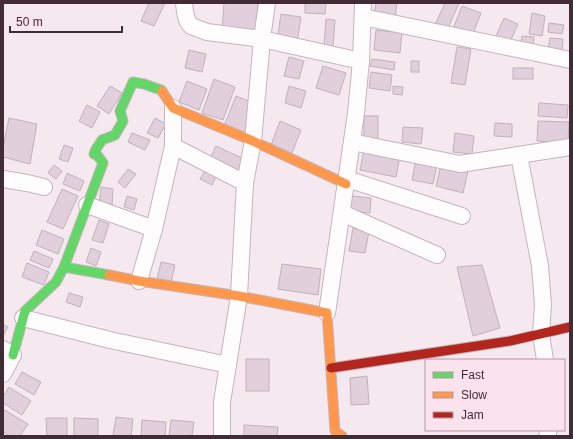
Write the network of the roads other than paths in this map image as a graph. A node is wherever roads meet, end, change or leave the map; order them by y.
1 (184, 3) edge
2 (267, 3) edge
3 (363, 10) edge
4 (262, 39) junction
5 (570, 60) edge
6 (361, 61) junction
7 (174, 108) junction
8 (253, 141) junction
9 (352, 142) junction
10 (172, 146) junction
11 (570, 147) edge
12 (519, 155) junction
13 (3, 179) edge
14 (346, 182) junction
15 (244, 183) junction
16 (44, 187) dead end
17 (87, 205) junction
18 (342, 213) junction
19 (462, 216) dead end
20 (154, 229) junction
21 (437, 255) dead end
22 (64, 267) junction
23 (139, 281) junction
24 (239, 296) junction
25 (327, 313) junction
26 (23, 318) junction
27 (570, 326) edge
28 (541, 334) junction
29 (8, 352) edge
30 (545, 359) edge
31 (228, 365) junction
32 (331, 368) junction
33 (3, 374) edge
34 (337, 434) edge
35 (222, 436) edge

1 - 4 street
2 - 4 street
3 - 5 street
3 - 6 street
4 - 6 street
4 - 8 street
6 - 9 street
7 - 8 street
7 - 10 street
7 - 17 street
8 - 14 street
8 - 15 street
9 - 12 street
9 - 14 street
10 - 15 street
10 - 20 street
11 - 12 street
12 - 28 street
13 - 16 street
14 - 18 street
14 - 19 street
15 - 24 street
17 - 20 street
17 - 22 street
18 - 21 street
18 - 25 street
20 - 23 street
22 - 23 street
22 - 26 street
23 - 24 street
24 - 25 street
24 - 31 street
25 - 32 street
26 - 29 street
26 - 31 street
27 - 28 street
28 - 30 street
28 - 32 street
29 - 33 street
31 - 35 street
32 - 34 street

